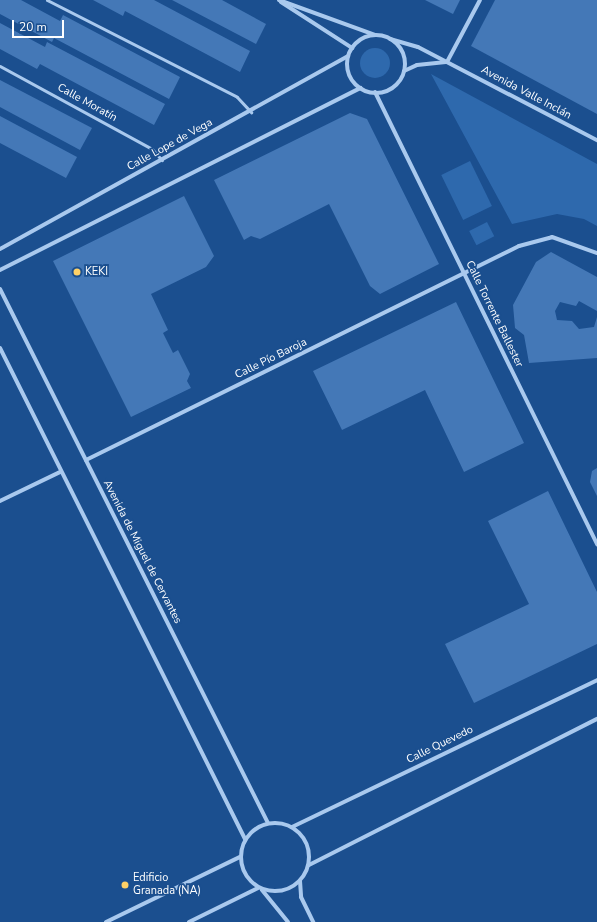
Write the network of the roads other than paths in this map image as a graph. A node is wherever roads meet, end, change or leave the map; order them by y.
1 (47, 0) edge
2 (480, 0) edge
3 (375, 35) junction
4 (390, 38) junction
5 (352, 48) junction
6 (348, 56) junction
7 (447, 62) junction
8 (0, 66) edge
9 (404, 71) junction
10 (361, 88) junction
11 (375, 92) junction
12 (251, 112) junction
13 (597, 140) edge
14 (162, 160) junction
15 (0, 249) edge
16 (597, 253) edge
17 (0, 270) edge
18 (465, 274) junction
19 (0, 289) edge
20 (0, 348) edge
21 (86, 460) junction
22 (60, 472) junction
23 (0, 501) edge
24 (597, 544) edge
25 (597, 680) edge
26 (597, 719) edge
27 (268, 823) junction
28 (292, 827) junction
29 (245, 839) junction
30 (240, 856) junction
31 (309, 865) junction
32 (300, 881) junction
33 (260, 889) junction
34 (106, 922) edge
35 (189, 922) edge
36 (288, 922) edge
37 (313, 922) edge

1 - 12 lane
2 - 7 street
3 - 4 street
3 - 5 street
3 - 5 street
4 - 7 street, Avenida Valle Inclán
4 - 9 street
5 - 6 street
6 - 10 street
6 - 12 street, Calle Lope de Vega
7 - 9 street
7 - 13 street, Avenida Valle Inclán
8 - 14 lane, Calle Moratín
9 - 11 street
10 - 11 street
10 - 17 street
11 - 18 street, Calle Torrente Ballester
12 - 14 street, Calle Lope de Vega
14 - 15 street, Calle Lope de Vega
16 - 18 street, Calle Pío Baroja
18 - 21 street, Calle Pío Baroja
18 - 24 street, Calle Torrente Ballester
19 - 21 street, Avenida de Miguel de Cervantes
20 - 22 street
21 - 27 street, Avenida de Miguel de Cervantes
22 - 23 street
22 - 29 street
25 - 28 street, Calle Quevedo
26 - 31 street
27 - 28 street
27 - 29 street
28 - 31 street
29 - 30 street
30 - 33 street
30 - 34 street
31 - 32 street
32 - 33 street
32 - 37 street
33 - 35 street
33 - 36 street

